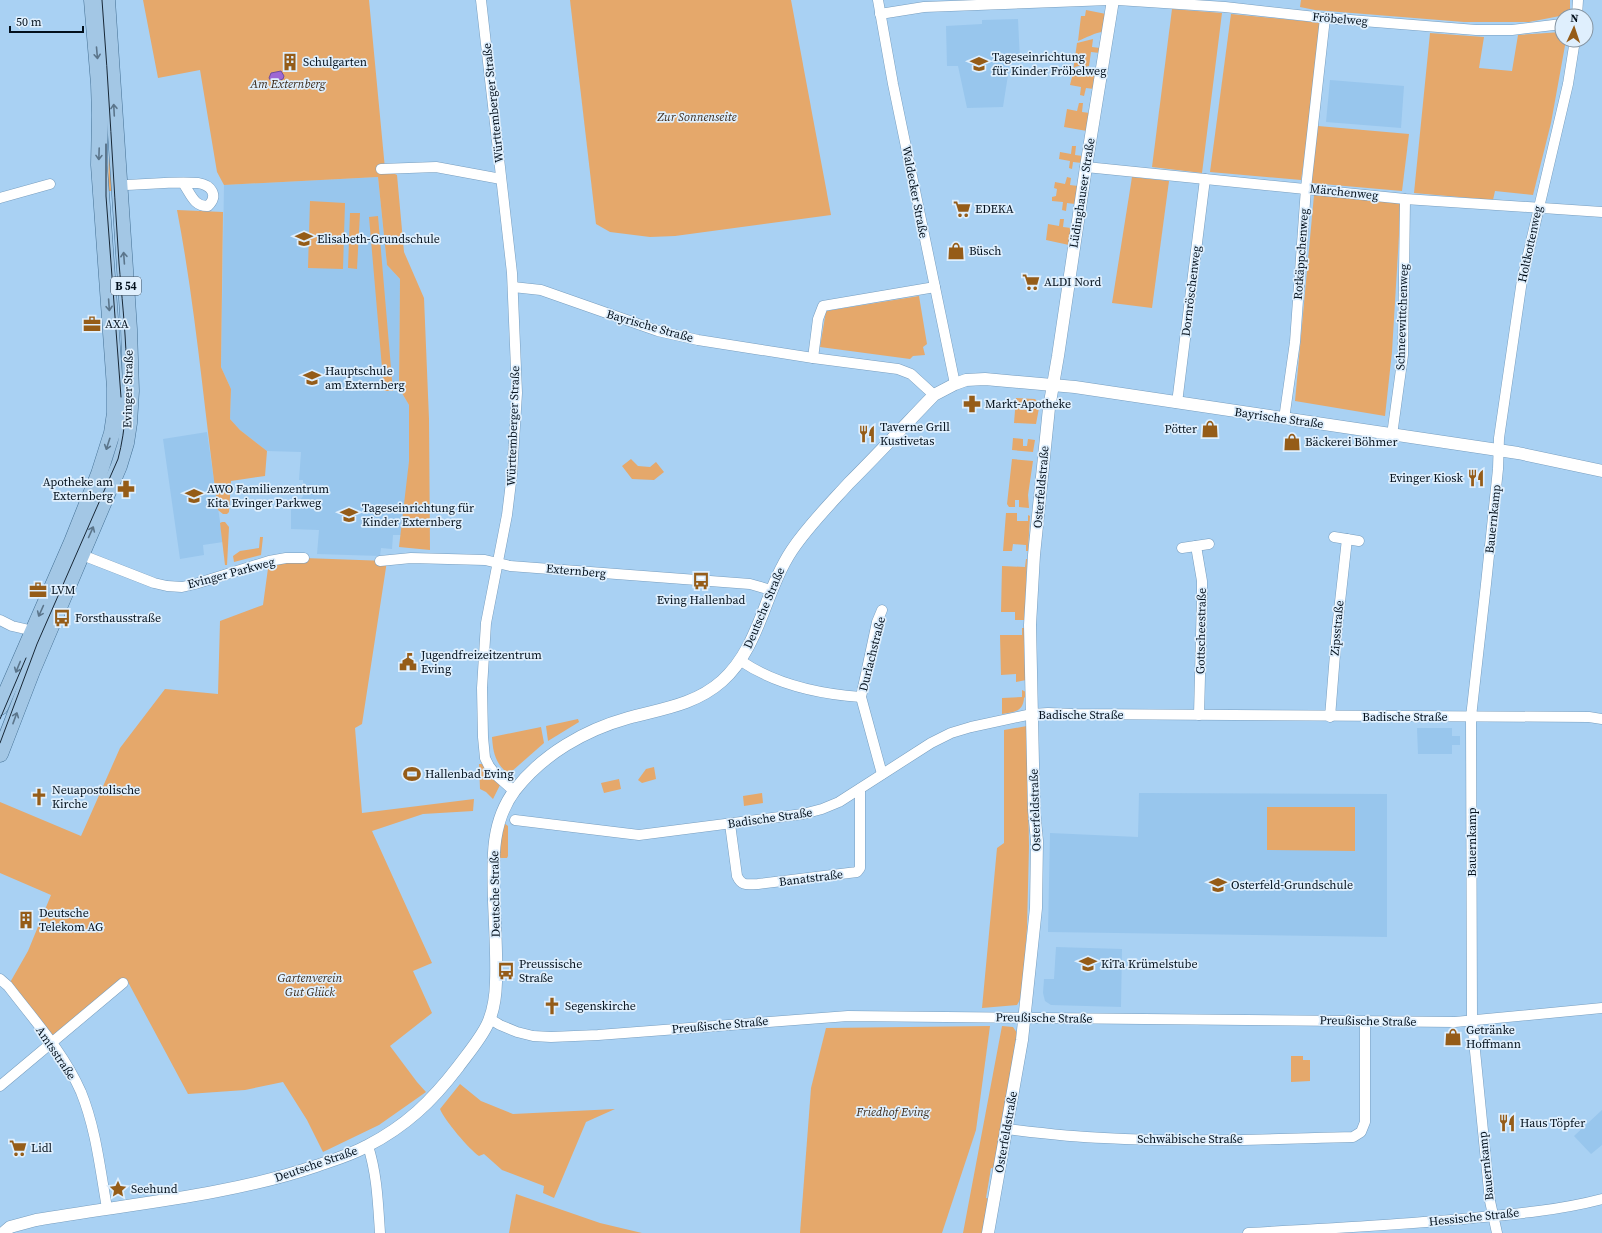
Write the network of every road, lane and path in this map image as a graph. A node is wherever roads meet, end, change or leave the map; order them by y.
1 (92, 0) edge
2 (107, 0) edge
3 (481, 0) edge
4 (878, 0) edge
5 (1108, 0) edge
6 (1113, 0) edge
7 (1118, 0) edge
8 (982, 2) edge
9 (1226, 3) edge
10 (880, 14) junction
11 (1325, 18) junction
12 (1554, 25) edge
13 (1573, 48) edge
14 (1086, 168) junction
15 (381, 169) dead end
16 (501, 179) junction
17 (1205, 179) junction
18 (50, 184) dead end
19 (182, 184) dead end
20 (119, 185) junction
21 (1306, 188) junction
22 (0, 198) edge
23 (1405, 199) junction
24 (1538, 207) junction
25 (1602, 212) edge
26 (513, 287) junction
27 (934, 287) junction
28 (813, 358) junction
29 (955, 384) junction
30 (1053, 385) junction
31 (934, 395) junction
32 (1177, 403) junction
33 (1284, 418) junction
34 (1392, 434) junction
35 (1499, 451) junction
36 (1602, 471) edge
37 (1334, 537) dead end
38 (1347, 539) junction
39 (1359, 541) dead end
40 (1209, 544) dead end
41 (1196, 546) junction
42 (1182, 548) dead end
43 (74, 552) junction
44 (304, 558) dead end
45 (380, 561) dead end
46 (499, 564) junction
47 (771, 590) junction
48 (882, 610) dead end
49 (0, 620) edge
50 (12, 626) junction
51 (0, 631) edge
52 (40, 633) junction
53 (741, 661) junction
54 (861, 697) junction
55 (0, 707) edge
56 (1032, 714) junction
57 (1199, 715) junction
58 (1330, 717) junction
59 (1471, 717) junction
60 (1602, 719) edge
61 (0, 754) edge
62 (882, 774) junction
63 (860, 789) junction
64 (514, 791) junction
65 (515, 820) dead end
66 (730, 824) junction
67 (0, 979) edge
68 (123, 983) dead end
69 (1602, 1008) edge
70 (1025, 1018) junction
71 (490, 1019) junction
72 (1365, 1021) junction
73 (1472, 1021) junction
74 (51, 1042) junction
75 (0, 1086) edge
76 (1007, 1129) junction
77 (368, 1146) junction
78 (1602, 1199) edge
79 (107, 1208) junction
80 (1493, 1216) junction
81 (2, 1232) edge
82 (380, 1233) edge
83 (988, 1233) edge
84 (1248, 1233) edge
85 (1498, 1233) edge

1 -> 43 main road, Evinger Straße / B 54
20 -> 2 main road, Evinger Straße / B 54
3 - 16 street, Württemberger Straße
4 - 10 street, Waldecker Straße
5 - 8 street
6 - 14 street, Lüdinghauser Straße
7 - 9 street, Fröbelweg
8 - 10 street
9 - 11 street, Fröbelweg
10 - 27 street, Waldecker Straße
11 - 12 street, Fröbelweg
11 - 21 street, Rotkäppchenweg
13 - 24 street, Holtkottenweg
14 - 17 street, Märchenweg
14 - 30 street, Lüdinghauser Straße
15 - 16 street
16 - 26 street, Württemberger Straße
17 - 21 street, Märchenweg
17 - 32 street, Dornröschenweg
18 - 22 street
19 - 20 street
43 -> 20 main road, Evinger Straße / B 54
21 - 23 street, Märchenweg
21 - 33 street, Rotkäppchenweg
23 - 24 street, Märchenweg
23 - 34 street, Schneewittchenweg
24 - 25 street, Märchenweg
24 - 35 street, Holtkottenweg
26 - 28 street, Bayrische Straße
26 - 46 street, Württemberger Straße
27 - 28 street
27 - 29 street, Waldecker Straße
28 - 31 street, Bayrische Straße
29 - 30 street, Bayrische Straße
29 - 31 street, Deutsche Straße
30 - 32 street, Bayrische Straße
30 - 56 street, Osterfeldstraße
31 - 47 street, Deutsche Straße
32 - 33 street, Bayrische Straße
33 - 34 street, Bayrische Straße
34 - 35 street, Bayrische Straße
35 - 36 street, Bayrische Straße
35 - 59 street, Bauernkamp
37 - 38 street
38 - 39 street
38 - 58 street, Zipsstraße
40 - 41 street
41 - 42 street
41 - 57 street, Gottscheestraße
43 - 44 street, Evinger Parkweg
43 - 52 main road, Evinger Straße / B 54
45 - 46 street, Externberg
46 - 47 street, Externberg
46 - 64 street, Württemberger Straße
47 - 53 street, Deutsche Straße
48 - 54 street, Durlachstraße
49 - 50 street
50 - 51 street
50 - 52 street
52 -> 55 main road, Evinger Straße / B 54
61 -> 52 main road, Evinger Straße / B 54
53 - 54 street, Durlachstraße
53 - 64 street, Deutsche Straße
54 - 62 street, Durlachstraße
56 - 57 street, Badische Straße
56 - 62 street, Badische Straße
56 - 70 street, Osterfeldstraße
57 - 58 street, Badische Straße
58 - 59 street, Badische Straße
59 - 60 street, Badische Straße
59 - 73 street, Bauernkamp
62 - 63 street, Badische Straße
63 - 66 street, Badische Straße
63 - 66 street, Banatstraße
64 - 71 street, Deutsche Straße
65 - 66 street, Badische Straße
67 - 74 street, Amtsstraße
68 - 74 street
69 - 73 street, Preußische Straße
70 - 71 street, Preußische Straße
70 - 72 street, Preußische Straße
70 - 76 street, Osterfeldstraße
71 - 77 street, Deutsche Straße
72 - 73 street, Preußische Straße
72 - 76 street, Schwäbische Straße
73 - 80 street, Bauernkamp
74 - 75 street
74 - 79 street, Amtsstraße
76 - 83 street, Osterfeldstraße
77 - 79 street, Deutsche Straße
77 - 82 street
78 - 80 street, Hessische Straße
79 - 81 street, Deutsche Straße
80 - 84 street, Hessische Straße
80 - 85 street, Bauernkamp

